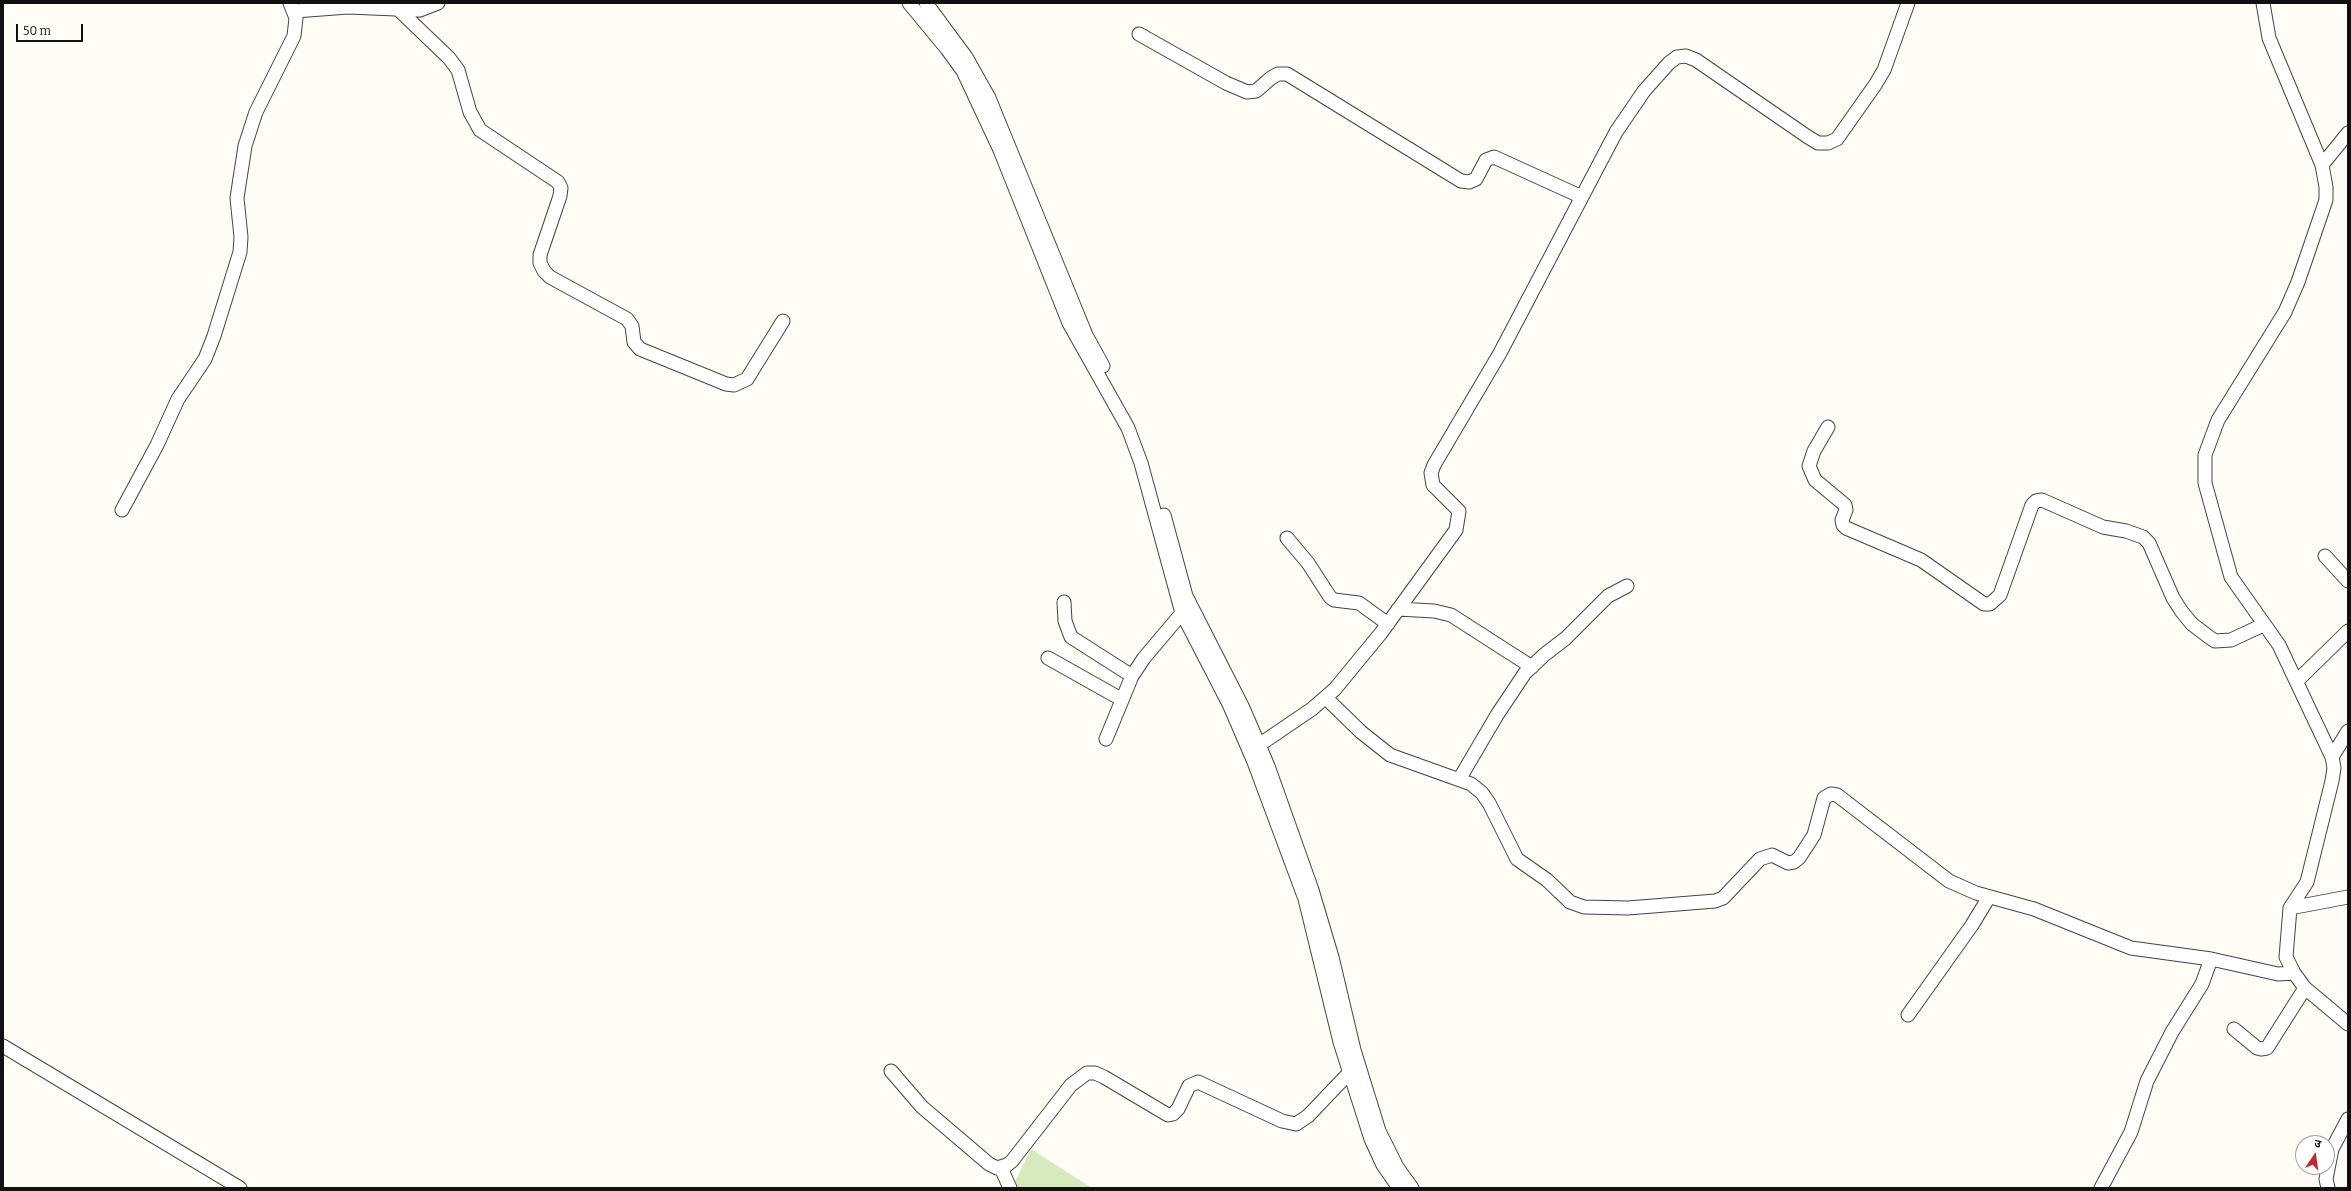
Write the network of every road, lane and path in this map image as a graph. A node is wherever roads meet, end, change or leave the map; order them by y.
1 (438, 3) edge
2 (909, 3) edge
3 (926, 3) edge
4 (1908, 3) edge
5 (2263, 3) edge
6 (292, 7) edge
7 (400, 11) junction
8 (1139, 34) dead end
9 (2348, 133) edge
10 (2322, 165) junction
11 (1582, 197) junction
12 (783, 321) dead end
13 (1828, 427) dead end
14 (122, 510) dead end
15 (1287, 538) dead end
16 (2325, 556) dead end
17 (2348, 581) edge
18 (1627, 586) dead end
19 (1064, 602) dead end
20 (1398, 609) junction
21 (1182, 613) junction
22 (1388, 624) junction
23 (2263, 625) junction
24 (2348, 631) edge
25 (1048, 658) dead end
26 (1532, 667) junction
27 (1132, 676) junction
28 (2297, 681) junction
29 (1326, 698) junction
30 (1121, 699) junction
31 (2348, 731) edge
32 (1106, 740) dead end
33 (1259, 745) junction
34 (2332, 757) junction
35 (1460, 778) junction
36 (2348, 897) edge
37 (1989, 898) junction
38 (2290, 908) junction
39 (2211, 959) junction
40 (2294, 974) junction
41 (2305, 988) junction
42 (1908, 1015) dead end
43 (2348, 1024) edge
44 (2234, 1029) dead end
45 (3, 1046) edge
46 (891, 1071) dead end
47 (1350, 1072) junction
48 (2348, 1119) edge
49 (1001, 1168) junction
50 (240, 1188) edge
51 (1010, 1188) edge
52 (1399, 1188) edge
53 (1412, 1188) edge
54 (2101, 1188) edge
55 (2328, 1188) edge

1 - 7 street
2 - 21 street
3 - 33 street
4 - 11 street
5 - 10 street
6 - 7 street
6 - 14 street
7 - 12 street
8 - 11 street
9 - 10 street
10 - 23 street
11 - 20 street
13 - 23 street
15 - 22 street
16 - 17 street
18 - 26 street
19 - 27 street
20 - 22 street
20 - 26 street
21 - 27 street
21 - 47 street
22 - 29 street
23 - 28 street
24 - 28 street
25 - 30 street
26 - 35 street
27 - 30 street
28 - 34 street
29 - 33 street
29 - 35 street
30 - 32 street
31 - 34 street
33 - 53 street
34 - 38 street
35 - 37 street
36 - 38 street
37 - 39 street
37 - 42 street
38 - 40 street
39 - 40 street
39 - 54 street
40 - 41 street
41 - 43 street
41 - 44 street
45 - 50 street
46 - 49 street
47 - 49 street
47 - 52 street
48 - 55 street
49 - 51 street

